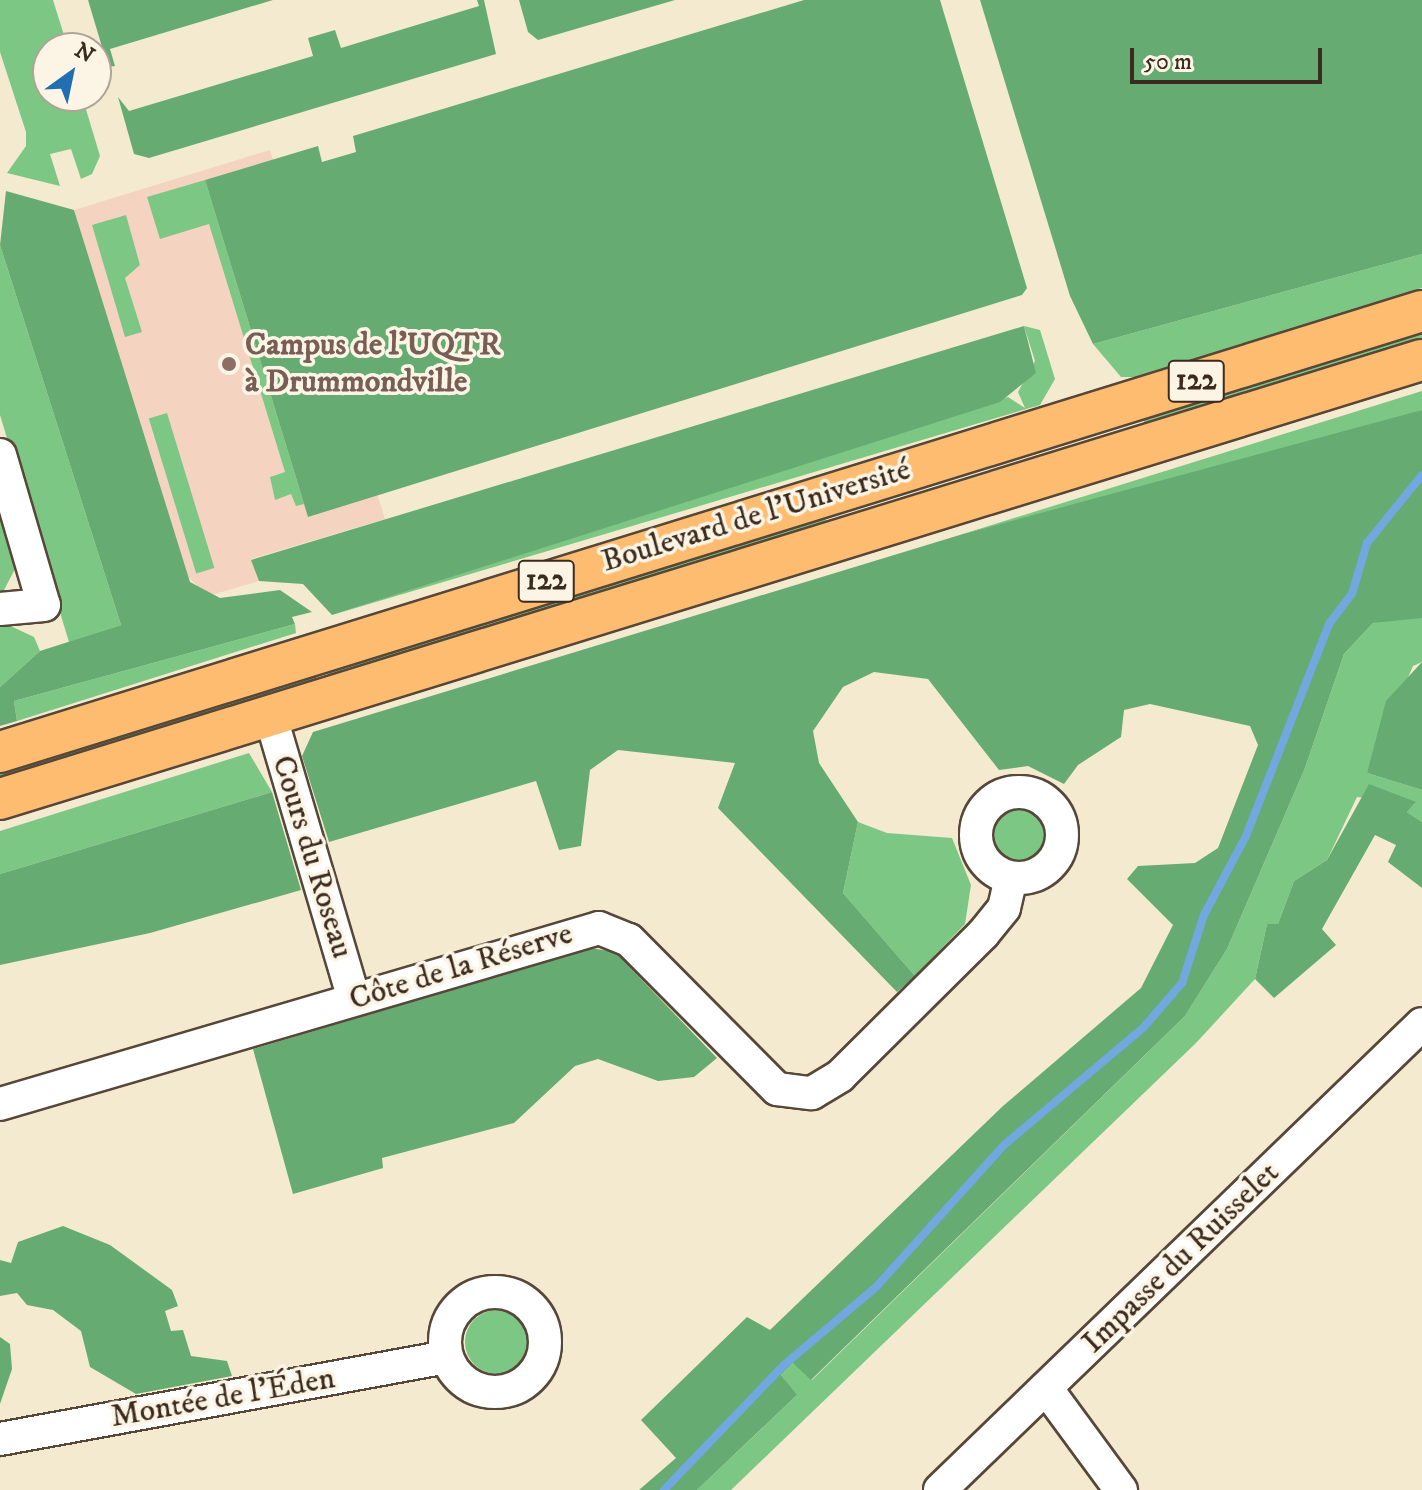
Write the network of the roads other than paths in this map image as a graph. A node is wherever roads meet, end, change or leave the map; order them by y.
1 (1422, 311) edge
2 (1422, 360) edge
3 (1093, 412) junction
4 (0, 455) edge
5 (1107, 456) junction
6 (0, 609) edge
7 (270, 714) junction
8 (0, 752) edge
9 (0, 799) edge
10 (1011, 878) dead end
11 (354, 999) junction
12 (1422, 1024) edge
13 (0, 1104) edge
14 (447, 1357) dead end
15 (1046, 1388) junction
16 (0, 1439) edge
17 (940, 1490) edge
18 (1121, 1490) edge

1 - 3 main road, Boulevard de l'Université / 122
2 - 5 main road, Boulevard de l'Université
3 - 5 street
3 - 8 main road, Boulevard de l'Université / 122
4 - 6 street
5 - 7 main road, Boulevard de l'Université
7 - 9 main road, Boulevard de l'Université
7 - 11 street, Cours du Roseau
10 - 11 street, Côte de la Réserve
11 - 13 street, Côte de la Réserve
12 - 15 street, Impasse du Ruisselet
14 - 16 street, Montée de l'Éden
15 - 17 street, Impasse du Ruisselet
15 - 18 street

